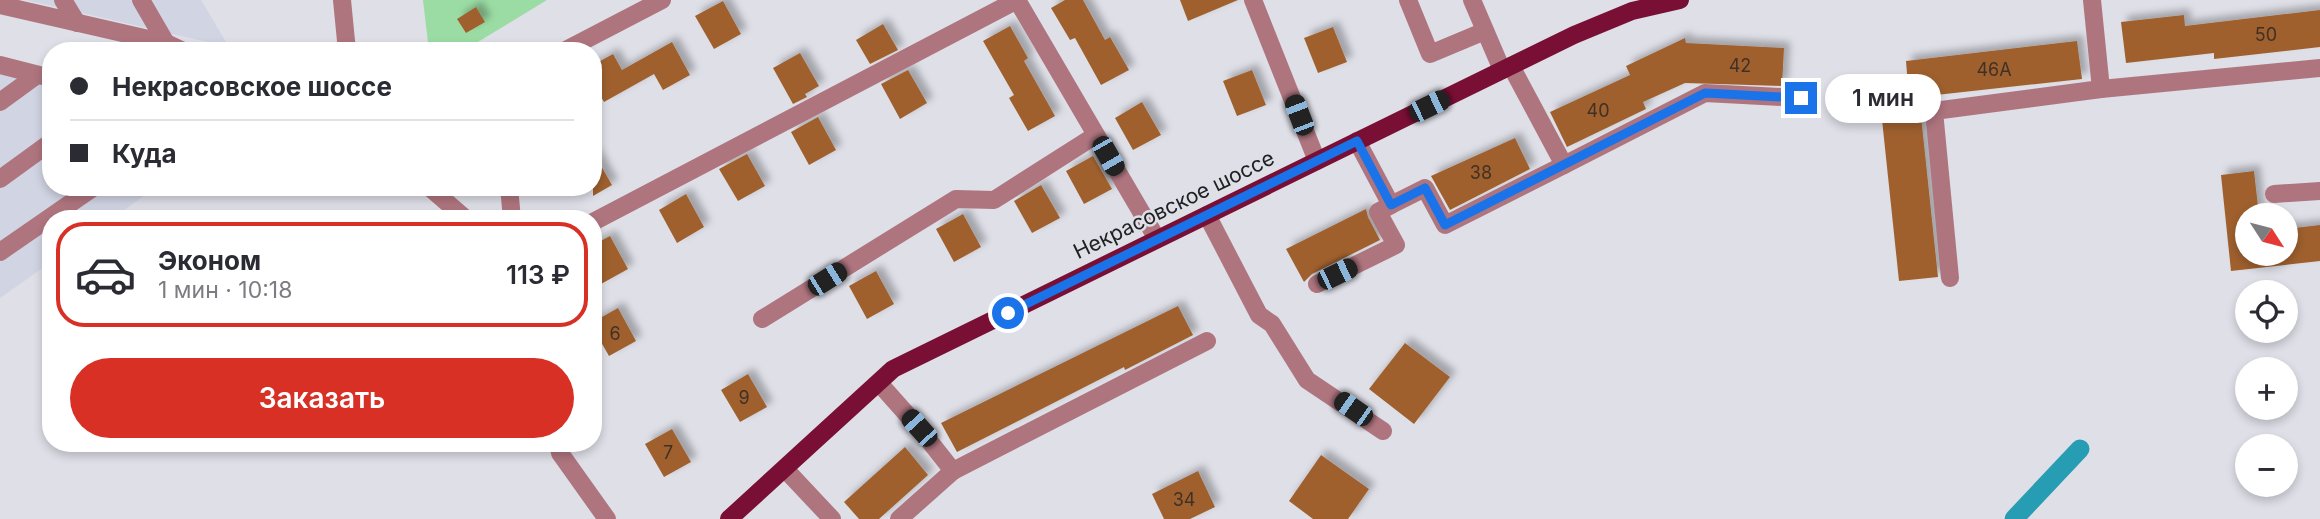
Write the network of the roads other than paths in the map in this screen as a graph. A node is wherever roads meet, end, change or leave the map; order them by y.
1 (63, 0) edge
2 (141, 0) edge
3 (342, 0) edge
4 (662, 0) edge
5 (1017, 0) edge
6 (1254, 0) edge
7 (1408, 0) edge
8 (1472, 0) edge
9 (1678, 0) edge
10 (2092, 0) edge
11 (0, 5) edge
12 (77, 23) junction
13 (1485, 31) junction
14 (162, 42) edge
15 (165, 42) edge
16 (346, 42) edge
17 (581, 42) edge
18 (0, 65) edge
19 (1506, 68) junction
20 (2320, 68) edge
21 (42, 76) edge
22 (42, 78) edge
23 (2101, 89) junction
24 (1801, 98) dead end
25 (0, 102) edge
26 (1096, 135) junction
27 (1357, 141) junction
28 (42, 148) edge
29 (1317, 161) junction
30 (1564, 165) junction
31 (0, 178) edge
32 (2320, 191) edge
33 (2274, 194) dead end
34 (81, 196) edge
35 (439, 196) edge
36 (1391, 205) junction
37 (61, 210) edge
38 (456, 210) edge
39 (1207, 215) junction
40 (602, 217) edge
41 (42, 223) edge
42 (1157, 239) junction
43 (0, 252) edge
44 (1950, 278) dead end
45 (1317, 284) dead end
46 (762, 319) dead end
47 (1207, 341) dead end
48 (879, 383) junction
49 (1383, 431) dead end
50 (560, 452) edge
51 (785, 469) junction
52 (953, 471) junction
53 (607, 519) edge
54 (729, 519) edge
55 (832, 519) edge
56 (899, 519) edge

1 - 12 street
2 - 15 street
3 - 16 street
4 - 17 street
5 - 26 street
5 - 40 street
6 - 29 street
7 - 13 street
8 - 13 street
9 - 19 main road, Некрасовское шоссе
10 - 23 street
11 - 12 street
12 - 14 street
13 - 19 street
18 - 21 street
19 - 27 main road, Некрасовское шоссе
19 - 30 street
20 - 23 street
22 - 25 street
23 - 44 street
24 - 30 street
26 - 42 street
26 - 46 street
27 - 29 main road, Некрасовское шоссе
27 - 36 street
28 - 31 street
29 - 39 main road, Некрасовское шоссе
30 - 36 street
32 - 33 street
34 - 37 street
35 - 38 street
36 - 45 street
39 - 42 main road, Некрасовское шоссе
39 - 49 street
41 - 43 street
42 - 48 main road, Некрасовское шоссе
47 - 52 street
48 - 51 main road, Некрасовское шоссе
48 - 52 street
50 - 53 street
51 - 54 main road, Некрасовское шоссе
51 - 55 street
52 - 56 street

